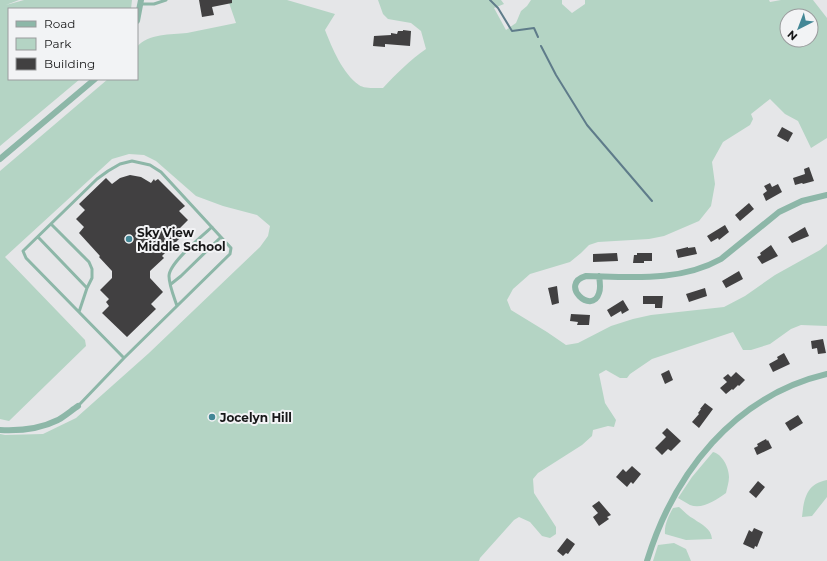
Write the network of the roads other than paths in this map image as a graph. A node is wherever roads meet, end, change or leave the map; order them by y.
1 (166, 0) edge
2 (140, 2) edge
3 (138, 15) edge
4 (95, 80) edge
5 (0, 159) edge
6 (827, 196) edge
7 (51, 224) junction
8 (212, 227) junction
9 (38, 237) junction
10 (221, 237) junction
11 (600, 276) junction
12 (170, 284) junction
13 (87, 288) junction
14 (177, 306) junction
15 (79, 312) junction
16 (124, 358) junction
17 (827, 374) edge
18 (78, 406) joint
19 (0, 430) edge
20 (647, 561) edge

1 - 2 lane
2 - 3 street
4 - 5 street
6 - 11 street
7 - 8 lane
7 - 9 lane
7 - 13 lane
8 - 10 lane
8 - 12 lane
9 - 13 lane
9 - 15 lane
10 - 12 lane
10 - 14 lane
11 - 11 street
12 - 14 lane
13 - 15 lane
14 - 16 lane
15 - 16 lane
16 - 18 lane
17 - 20 street
18 - 19 street

